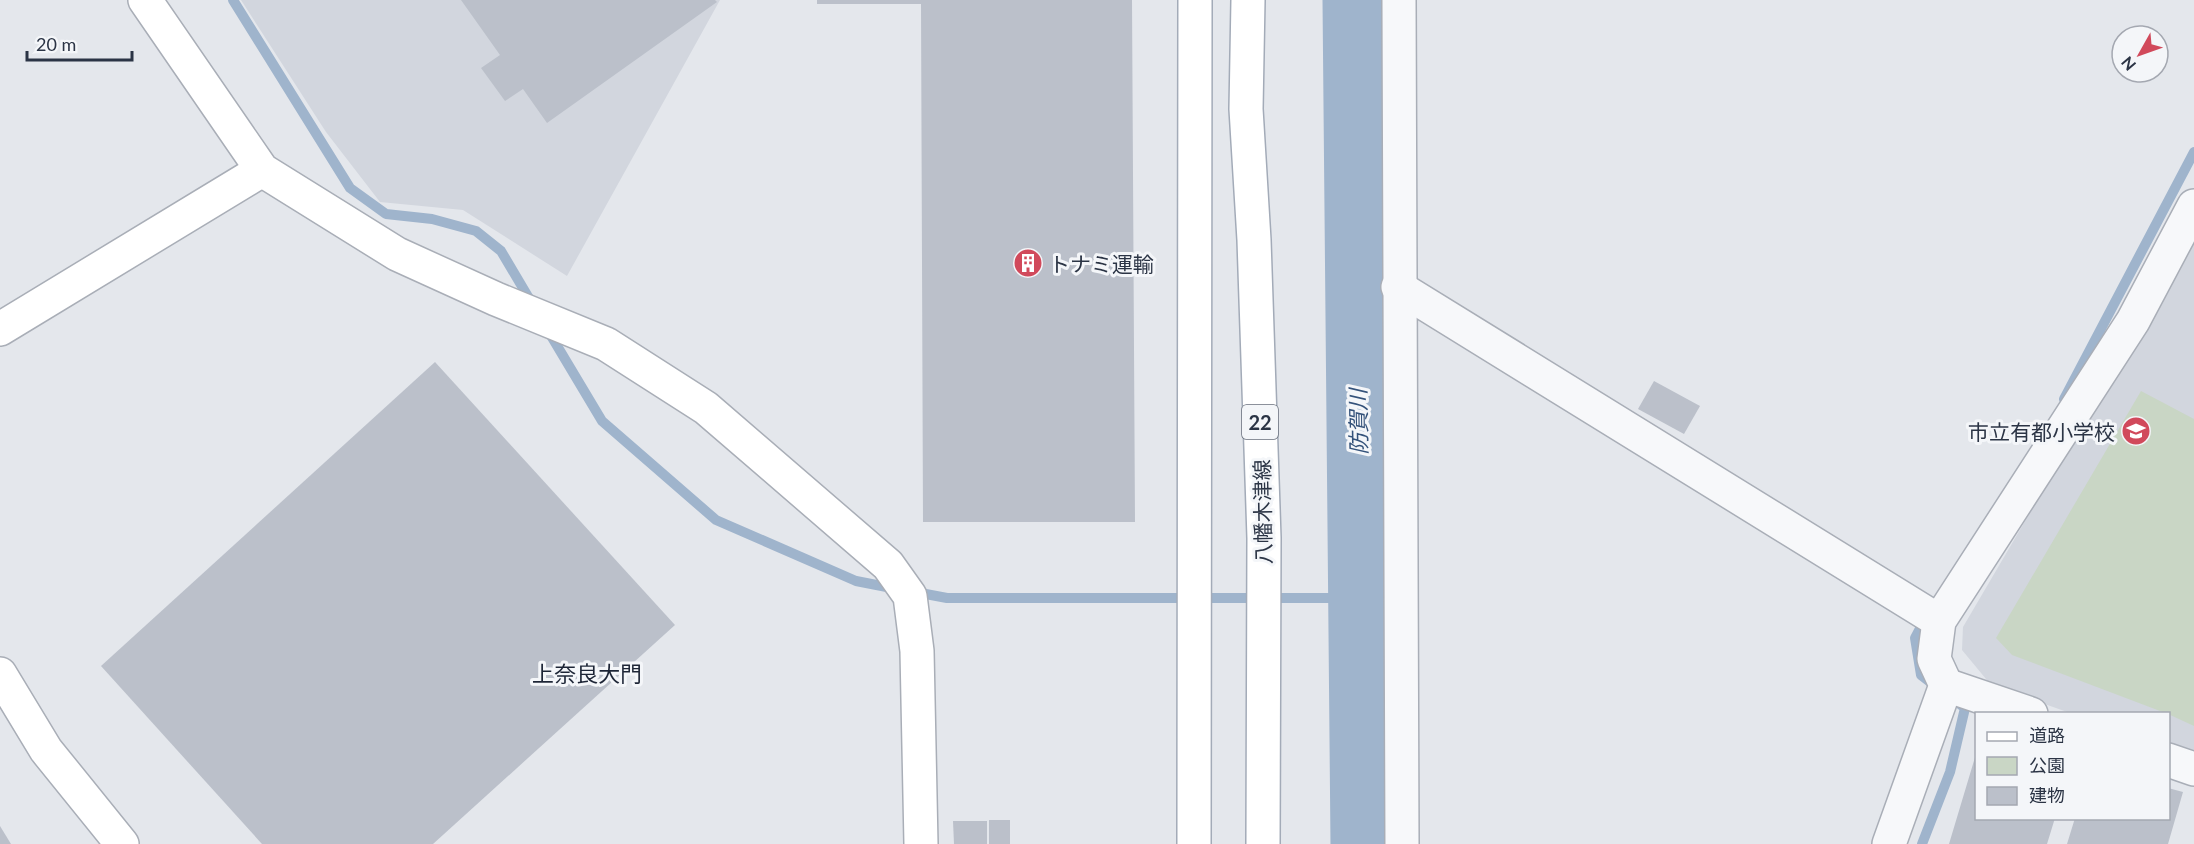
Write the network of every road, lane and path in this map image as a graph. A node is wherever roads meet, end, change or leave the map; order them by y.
1 (145, 0) edge
2 (1195, 0) edge
3 (1248, 0) edge
4 (1399, 0) edge
5 (262, 170) junction
6 (2194, 206) edge
7 (1398, 287) junction
8 (0, 329) edge
9 (1939, 621) junction
10 (0, 674) edge
11 (1946, 685) junction
12 (2025, 712) edge
13 (2170, 760) edge
14 (2194, 769) edge
15 (122, 844) edge
16 (921, 844) edge
17 (1194, 844) edge
18 (1263, 844) edge
19 (1402, 844) edge
20 (1889, 844) edge

1 - 5 street
2 - 17 street
3 - 18 street, 八幡木津線 / 22
4 - 7 street
5 - 8 street
5 - 16 street
6 - 9 street
7 - 9 street
7 - 19 street
9 - 11 street
10 - 15 street
11 - 12 street
11 - 20 street
13 - 14 street

